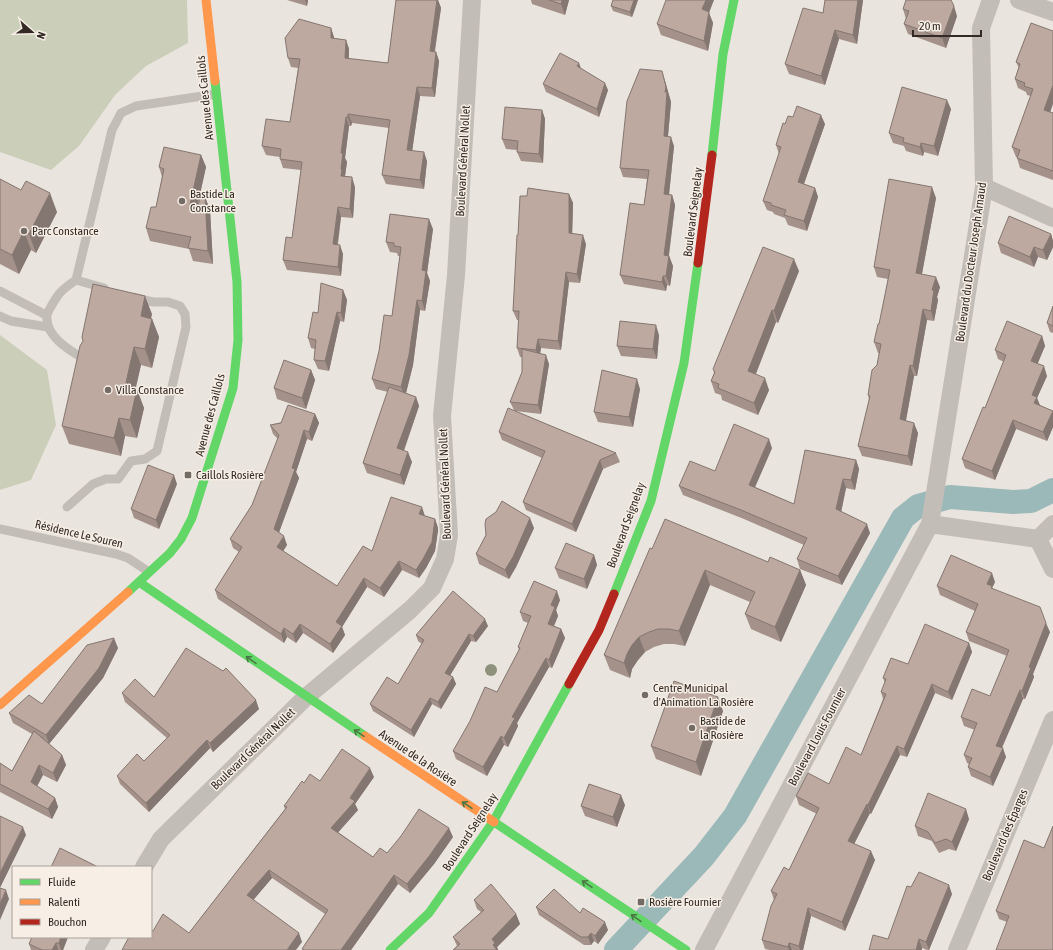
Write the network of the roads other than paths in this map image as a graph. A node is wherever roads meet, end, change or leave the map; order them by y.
1 (206, 0) edge
2 (472, 0) edge
3 (734, 0) edge
4 (991, 0) edge
5 (1019, 0) edge
6 (1053, 12) edge
7 (216, 94) junction
8 (984, 186) junction
9 (1053, 218) edge
10 (76, 280) junction
11 (0, 291) edge
12 (114, 291) edge
13 (130, 296) edge
14 (46, 314) junction
15 (0, 316) edge
16 (48, 327) junction
17 (84, 359) edge
18 (67, 508) dead end
19 (932, 517) junction
20 (1053, 524) edge
21 (0, 529) edge
22 (1038, 539) junction
23 (1053, 569) edge
24 (150, 572) junction
25 (139, 582) junction
26 (306, 697) junction
27 (0, 705) edge
28 (1053, 720) edge
29 (493, 822) junction
30 (145, 866) edge
31 (101, 938) edge
32 (94, 950) edge
33 (390, 950) edge
34 (686, 950) edge
35 (704, 950) edge
36 (957, 950) edge

1 - 7 street, Avenue des Caillols
2 - 26 street, Boulevard Général Nollet
3 - 29 street, Boulevard Seignelay
4 - 8 street, Boulevard du Docteur Joseph Arnaud
5 - 6 street
7 - 10 lane
7 - 24 street, Avenue des Caillols
8 - 9 street
8 - 19 street, Boulevard du Docteur Joseph Arnaud
10 - 12 lane
10 - 14 lane
11 - 14 lane
13 - 18 lane
14 - 16 lane
15 - 16 lane
16 - 17 lane
19 - 22 street
19 - 35 street, Boulevard Louis Fournier
20 - 22 street
21 - 24 lane, Résidence Le Souren
22 - 23 street
24 - 25 street, Avenue des Caillols
26 -> 25 street, Avenue de la Rosière
25 - 27 street, Avenue des Caillols
29 -> 26 street, Avenue de la Rosière
26 - 30 street, Boulevard Général Nollet
28 - 36 street, Boulevard des Éparges
29 - 33 street, Boulevard Seignelay
34 -> 29 street, Avenue de la Rosière
31 - 32 street

